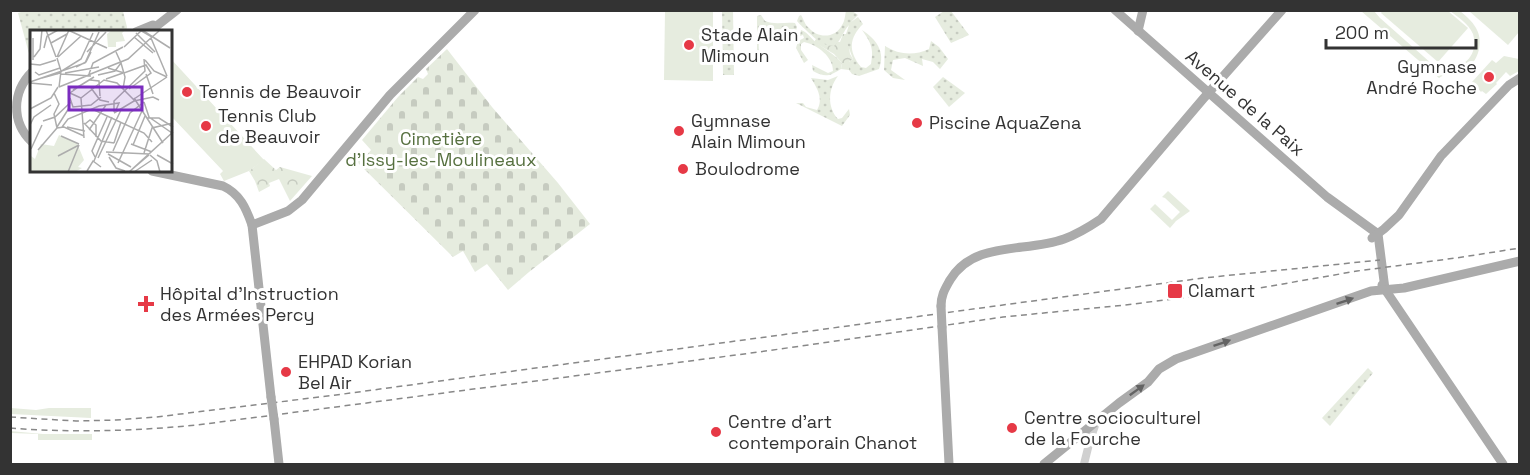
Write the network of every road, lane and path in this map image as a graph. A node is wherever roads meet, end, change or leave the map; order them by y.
1 (177, 10) edge
2 (475, 10) edge
3 (1115, 10) edge
4 (1143, 10) edge
5 (1282, 10) edge
6 (163, 20) junction
7 (140, 30) edge
8 (150, 30) edge
9 (1138, 31) junction
10 (30, 76) edge
11 (1520, 78) edge
12 (1209, 92) junction
13 (18, 100) junction
14 (30, 135) edge
15 (30, 140) edge
16 (158, 172) edge
17 (1113, 205) junction
18 (252, 225) junction
19 (1376, 238) junction
20 (1010, 248) junction
21 (1520, 261) edge
22 (1385, 289) junction
23 (1096, 422) junction
24 (279, 465) edge
25 (949, 465) edge
26 (1044, 465) edge
27 (1084, 465) edge
28 (1503, 465) edge

1 - 6 main road
2 - 18 main road
3 - 9 main road, Avenue de la Paix
4 - 9 main road
5 - 12 main road
6 - 7 main road
6 - 8 main road
9 - 12 main road, Avenue de la Paix
10 - 13 main road
11 - 19 main road
12 - 17 main road
12 - 19 main road, Avenue de la Paix
13 - 14 main road
13 - 15 main road
16 - 18 main road
17 - 20 main road
17 - 20 main road
18 - 24 main road, bridge
19 - 22 main road
20 - 25 main road, bridge
21 - 22 main road
23 -> 22 main road
22 - 28 main road
23 - 26 main road
23 - 27 street

